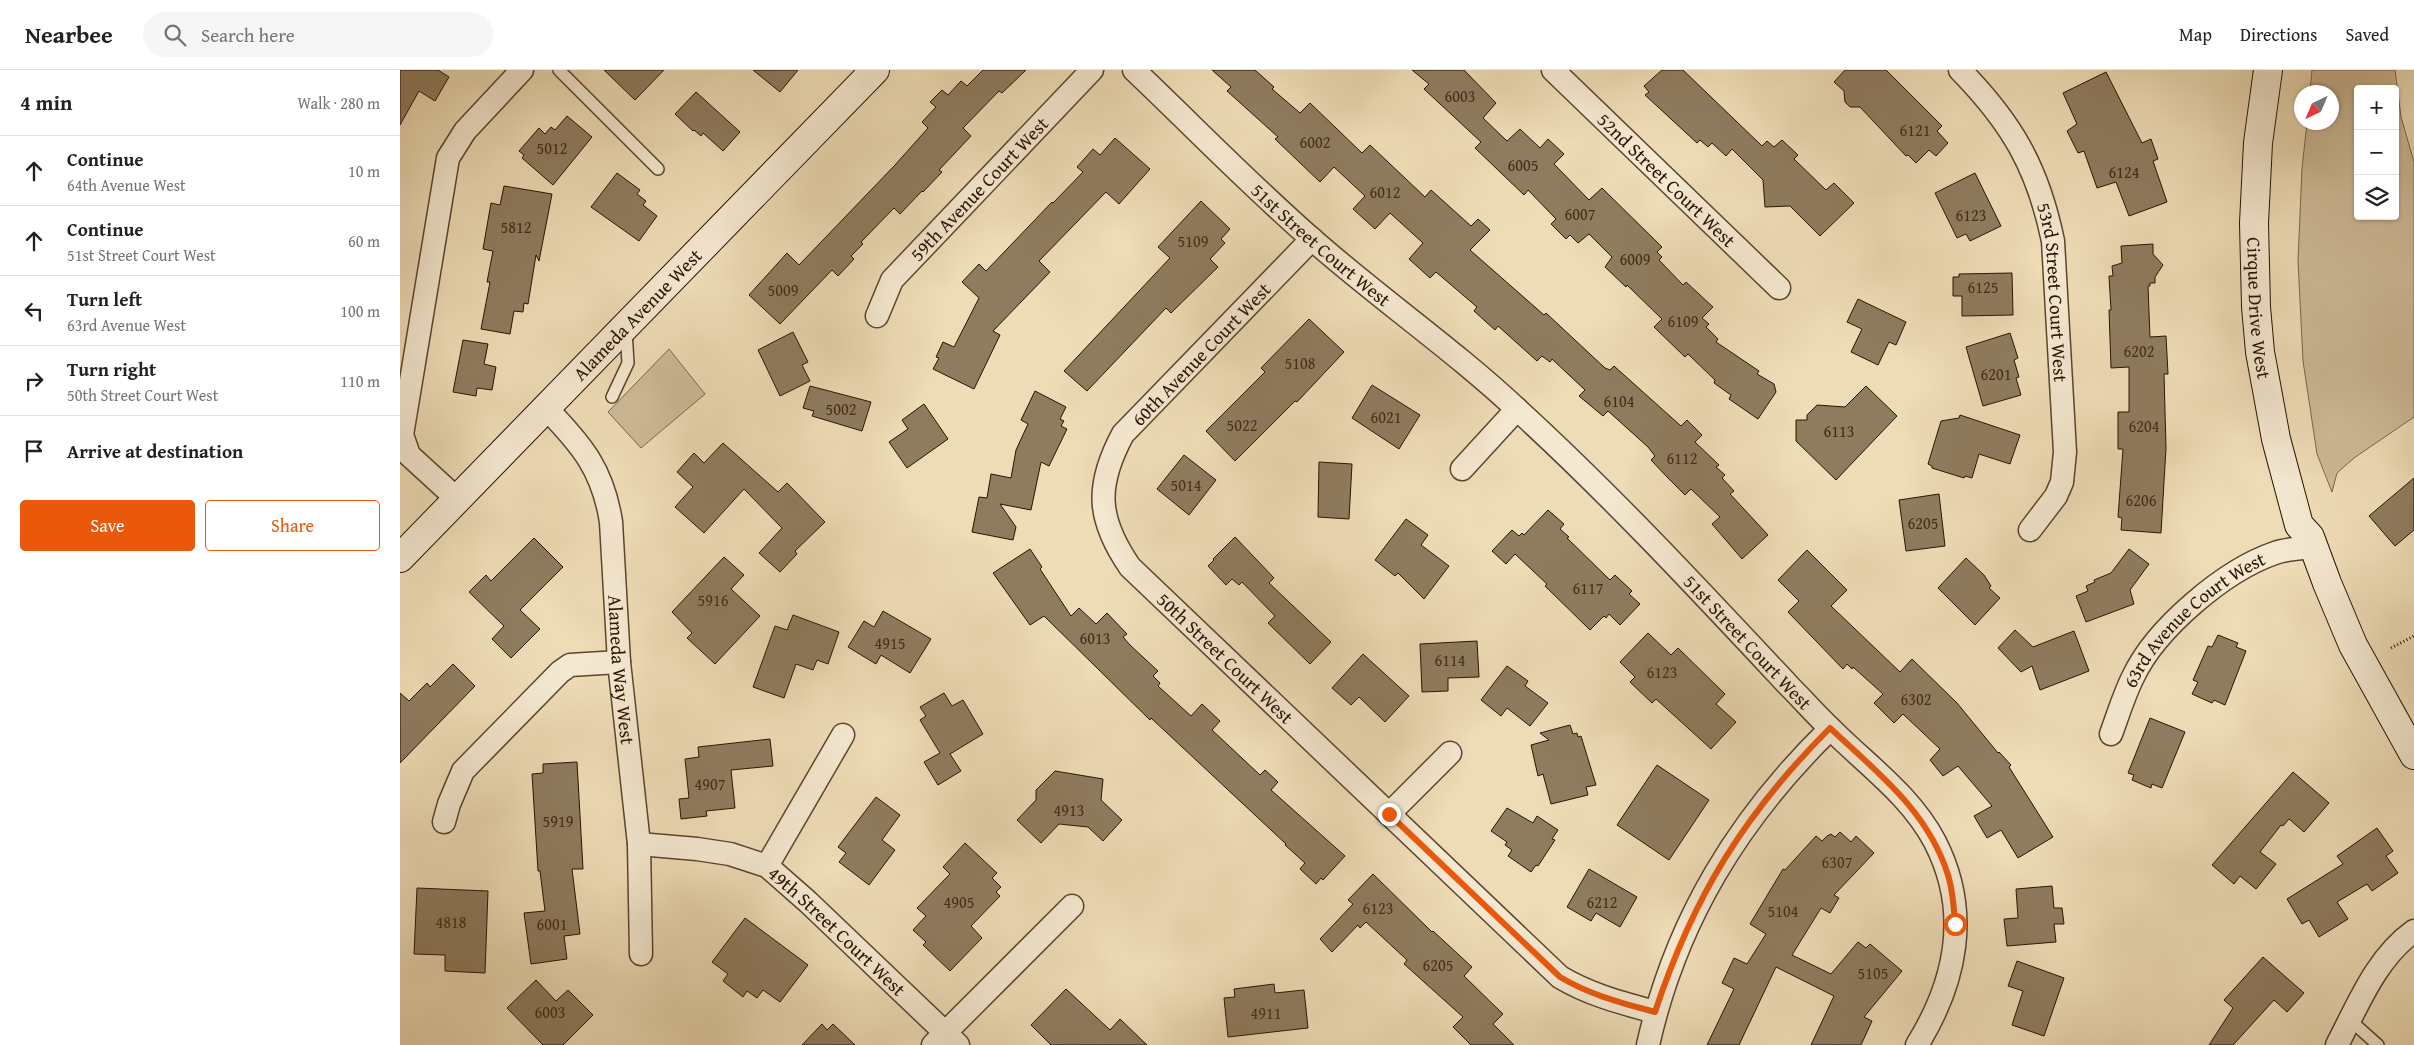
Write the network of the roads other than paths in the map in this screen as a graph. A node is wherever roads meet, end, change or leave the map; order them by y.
1 (522, 70) edge
2 (559, 70) edge
3 (875, 70) edge
4 (1092, 70) edge
5 (1134, 70) edge
6 (1553, 70) edge
7 (1960, 70) edge
8 (2268, 70) edge
9 (2284, 70) edge
10 (658, 169) dead end
11 (1312, 239) junction
12 (1779, 288) dead end
13 (877, 316) dead end
14 (625, 326) junction
15 (612, 397) dead end
16 (546, 408) junction
17 (1517, 409) junction
18 (1462, 469) dead end
19 (1104, 479) joint
20 (457, 499) junction
21 (2030, 530) dead end
22 (2311, 542) junction
23 (400, 558) edge
24 (619, 662) junction
25 (1830, 728) junction
26 (2111, 734) dead end
27 (843, 735) dead end
28 (1450, 753) dead end
29 (2414, 756) edge
30 (1389, 814) junction
31 (444, 822) dead end
32 (639, 844) junction
33 (767, 866) junction
34 (1072, 906) dead end
35 (2414, 931) edge
36 (641, 954) dead end
37 (1655, 1012) junction
38 (2350, 1020) junction
39 (946, 1041) edge
40 (1648, 1045) edge
41 (1917, 1045) edge
42 (2337, 1045) edge
43 (2378, 1045) edge

1 - 20 street
2 - 10 lane
3 - 14 main road, Alameda Avenue West
4 - 13 street, 59th Avenue Court West
5 - 11 street, 51st Street Court West
6 - 12 street, 52nd Street Court West
7 - 21 street, 53rd Street Court West
8 - 22 main road, Cirque Drive West
9 - 22 main road, Cirque Drive West
11 - 17 street, 51st Street Court West
11 - 19 street, 60th Avenue Court West
14 - 15 lane
14 - 16 main road, Alameda Avenue West
16 - 20 main road, Alameda Avenue West
16 - 24 street, Alameda Way West
17 - 18 street
17 - 25 street, 51st Street Court West
19 - 30 street, 50th Street Court West
20 - 23 main road, Alameda Avenue West
22 - 26 street, 63rd Avenue Court West
22 - 29 main road, Cirque Drive West
24 - 31 street
24 - 32 street, Alameda Way West
25 - 37 street
25 - 41 street, 51st Street Court West
27 - 33 street
28 - 30 street
30 - 37 street, 50th Street Court West
32 - 33 street, 49th Street Court West
32 - 36 street, Alameda Way West
33 - 39 street, 49th Street Court West
34 - 39 street
35 - 38 street
37 - 40 street
38 - 42 street
38 - 43 lane

